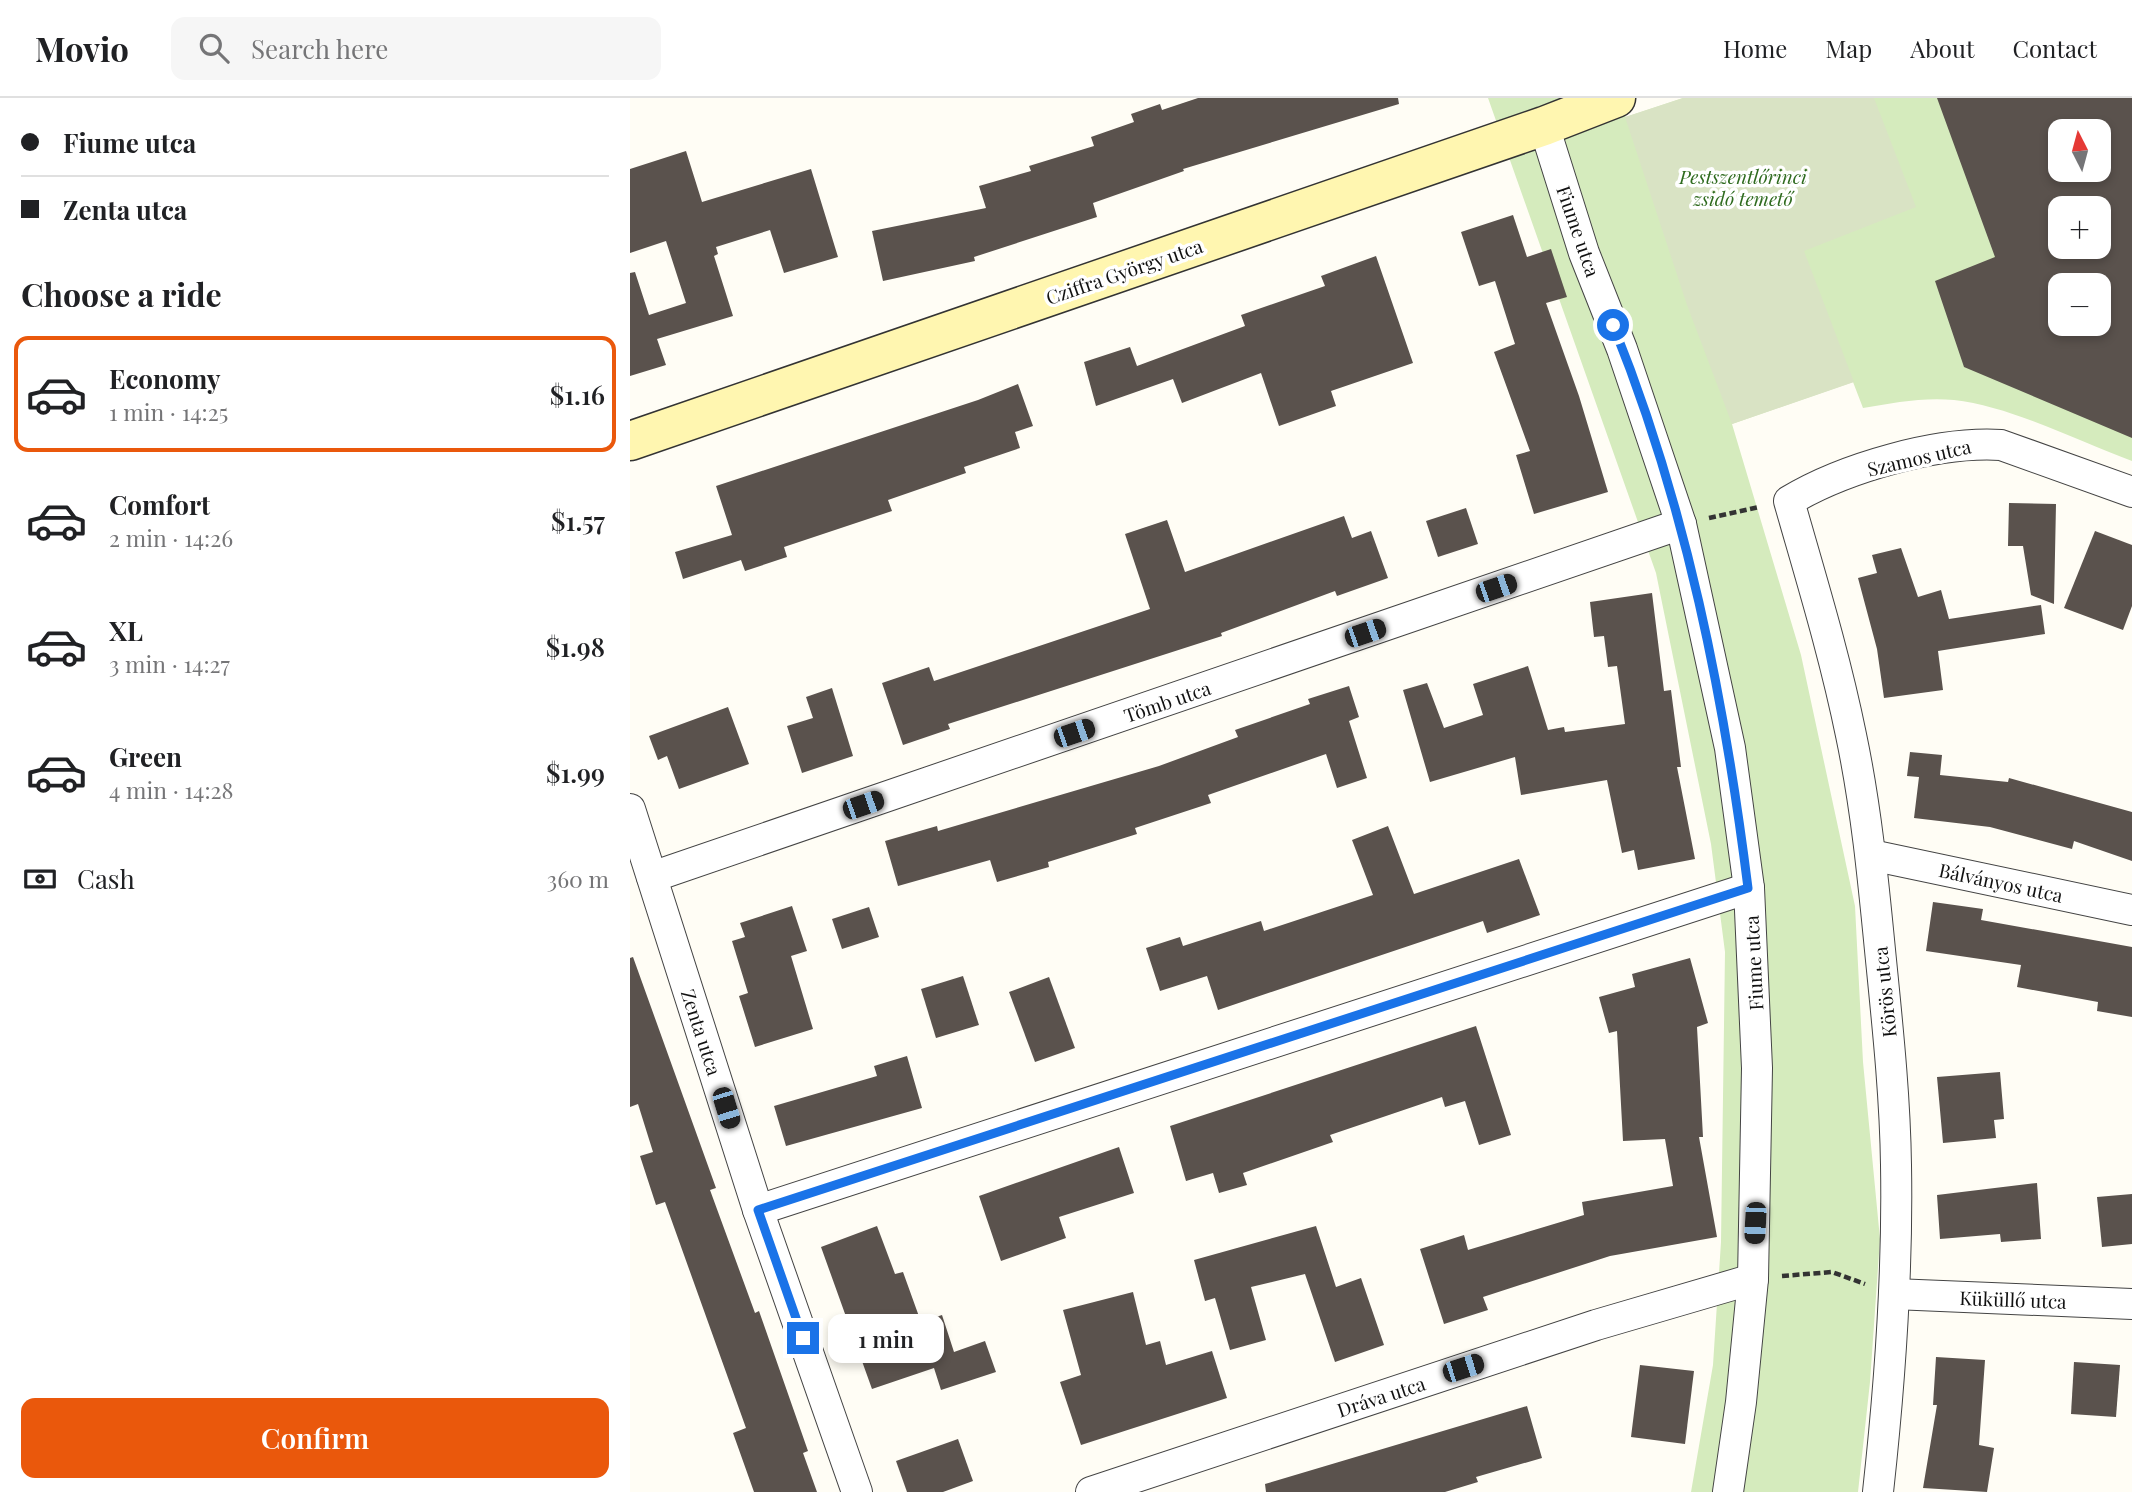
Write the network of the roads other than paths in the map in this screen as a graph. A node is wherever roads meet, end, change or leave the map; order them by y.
1 (1616, 98) edge
2 (1544, 127) junction
3 (630, 441) edge
4 (2132, 492) edge
5 (1789, 501) joint
6 (1681, 524) junction
7 (630, 810) edge
8 (1871, 855) junction
9 (652, 877) junction
10 (1748, 888) junction
11 (2132, 910) edge
12 (758, 1210) junction
13 (1753, 1279) junction
14 (1894, 1294) junction
15 (2132, 1304) edge
16 (857, 1492) edge
17 (1091, 1492) edge
18 (1728, 1492) edge
19 (1878, 1492) edge

1 - 2 street, Cziffra György utca
2 - 3 street, Cziffra György utca
2 - 6 street, Fiume utca
4 - 5 street, Szamos utca
5 - 8 street, Körös utca
6 - 9 street, Tömb utca
6 - 10 street, Fiume utca
7 - 9 street, Zenta utca
8 - 11 street, Bálványos utca
8 - 14 street, Körös utca
9 - 12 street, Zenta utca
10 - 12 street
10 - 13 street, Fiume utca
12 - 16 street, Zenta utca
13 - 17 street, Dráva utca
13 - 18 street, Fiume utca
14 - 15 street, Küküllő utca
14 - 19 street, Körös utca

